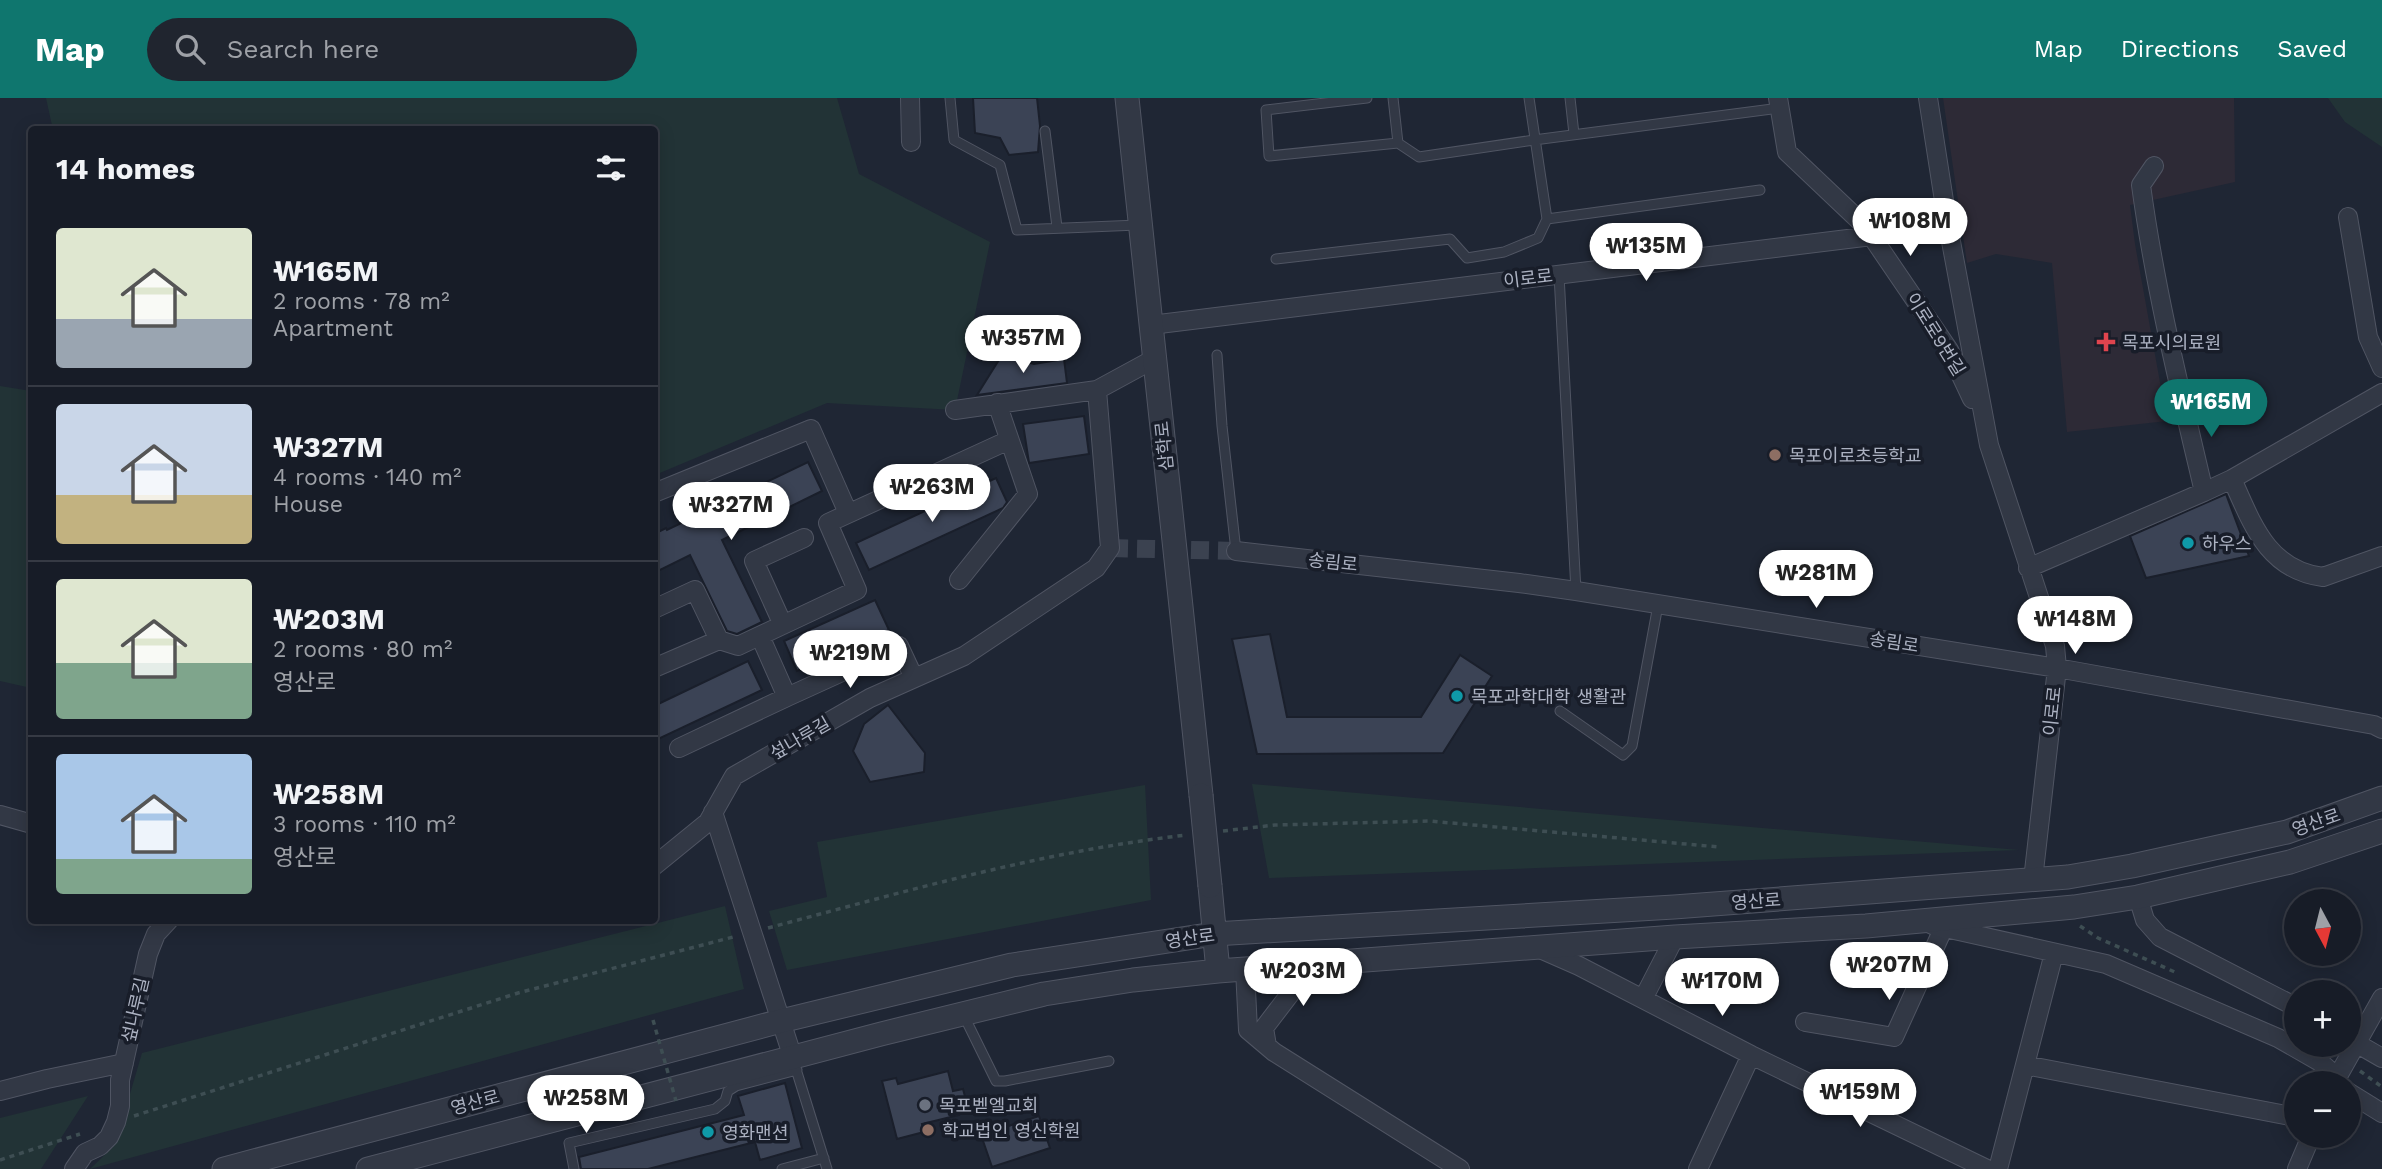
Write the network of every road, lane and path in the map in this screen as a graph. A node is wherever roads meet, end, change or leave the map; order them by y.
1 (911, 98) edge
2 (950, 98) edge
3 (1127, 98) edge
4 (1367, 98) edge
5 (1393, 98) edge
6 (1529, 98) edge
7 (1570, 98) edge
8 (1928, 98) edge
9 (1779, 103) edge
10 (1045, 131) dead end
11 (1574, 134) junction
12 (1534, 140) junction
13 (911, 142) dead end
14 (1398, 143) junction
15 (2154, 166) dead end
16 (1760, 190) dead end
17 (2348, 217) dead end
18 (1547, 219) junction
19 (1947, 220) junction
20 (1140, 225) junction
21 (1057, 228) junction
22 (1872, 236) junction
23 (1276, 259) dead end
24 (1559, 275) junction
25 (1151, 325) junction
26 (1217, 355) dead end
27 (1154, 359) junction
28 (2382, 368) edge
29 (1097, 390) junction
30 (2382, 393) edge
31 (997, 403) junction
32 (955, 410) dead end
33 (1009, 439) junction
34 (1989, 445) junction
35 (2232, 479) junction
36 (658, 492) edge
37 (2204, 492) junction
38 (848, 513) junction
39 (804, 538) dead end
40 (1236, 551) joint
41 (2382, 556) edge
42 (2028, 568) junction
43 (960, 580) dead end
44 (1576, 592) junction
45 (1658, 604) junction
46 (658, 606) edge
47 (783, 625) junction
48 (761, 636) junction
49 (719, 640) junction
50 (658, 666) edge
51 (2057, 668) junction
52 (914, 678) junction
53 (787, 697) junction
54 (1560, 710) dead end
55 (2382, 729) edge
56 (679, 748) dead end
57 (2382, 798) edge
58 (713, 812) junction
59 (0, 815) edge
60 (28, 823) edge
61 (1222, 831) dead end
62 (2382, 831) edge
63 (1195, 834) dead end
64 (1719, 847) dead end
65 (658, 863) edge
66 (2033, 880) junction
67 (2138, 897) junction
68 (165, 924) edge
69 (1866, 926) junction
70 (1944, 927) junction
71 (752, 932) junction
72 (1214, 934) junction
73 (1675, 937) junction
74 (1538, 948) junction
75 (2054, 953) junction
76 (1313, 964) junction
77 (1245, 969) junction
78 (1218, 971) junction
79 (2382, 998) edge
80 (1643, 999) junction
81 (2284, 1001) edge
82 (963, 1014) junction
83 (653, 1020) dead end
84 (781, 1021) junction
85 (1805, 1022) dead end
86 (2361, 1029) edge
87 (2284, 1041) edge
88 (1267, 1046) junction
89 (2361, 1046) edge
90 (1751, 1055) junction
91 (2311, 1057) edge
92 (2346, 1057) edge
93 (2382, 1058) edge
94 (1109, 1061) dead end
95 (124, 1063) junction
96 (795, 1064) junction
97 (2025, 1065) junction
98 (0, 1091) edge
99 (2361, 1100) edge
100 (677, 1101) dead end
101 (2382, 1113) edge
102 (2284, 1115) edge
103 (116, 1122) junction
104 (2306, 1148) edge
105 (824, 1158) junction
106 (0, 1160) edge
107 (74, 1169) edge
108 (224, 1169) edge
109 (368, 1169) edge
110 (573, 1169) edge
111 (782, 1169) edge
112 (827, 1169) edge
113 (1460, 1169) edge
114 (1698, 1169) edge
115 (1987, 1169) edge
116 (1998, 1169) edge
117 (2297, 1169) edge

1 - 13 street
2 - 21 lane
3 - 20 street, 삼학로
4 - 14 lane
5 - 14 lane
6 - 12 lane
7 - 11 lane
8 - 19 street, 이로로
9 - 11 lane
9 - 22 street, 이로로9번길
10 - 21 lane
11 - 12 lane
12 - 14 lane
12 - 18 lane
15 - 37 street
16 - 18 lane
17 - 28 street
18 - 23 lane
19 - 22 street, 이로로
19 - 34 street, 이로로
20 - 21 lane
20 - 25 street, 삼학로
22 - 24 street, 이로로
22 - 34 street, 이로로9번길
24 - 25 street, 이로로
24 - 44 lane
25 - 27 street, 삼학로
26 - 40 lane
27 - 29 street
27 - 72 street, 삼학로, bridge
29 - 31 street
29 - 52 street, 섶나루길
30 - 35 street
31 - 32 street
31 - 33 street
33 - 38 street
33 - 43 street
34 - 42 street, 이로로
35 - 37 street
35 - 41 street
36 - 38 street
37 - 42 street
38 - 47 street
39 - 47 street
40 - 44 street, 송림로
42 - 51 street, 이로로
44 - 45 street, 송림로
45 - 51 street, 송림로
45 - 54 lane
46 - 49 street
47 - 48 street
48 - 49 street
48 - 53 street
49 - 50 street
51 - 55 street, 송림로
51 - 66 street, 이로로
52 - 53 street
52 - 58 street, 섶나루길
53 - 56 street
57 - 66 street, 영산로
58 - 65 street, 섶나루길
58 - 71 street
59 - 60 street
61 - 64 path
62 - 67 street, 영산로
63 - 71 path
66 - 72 street, 영산로
67 - 69 street, 영산로
67 - 81 street
68 - 95 street, 섶나루길
69 - 70 street
69 - 73 street, 영산로
70 - 75 street
70 - 85 street
71 - 84 street
71 - 103 path
72 - 78 street
72 - 84 street, 영산로
73 - 74 street, 영산로
73 - 80 street
74 - 76 street, 영산로
74 - 80 street
75 - 87 street
75 - 97 street
76 - 77 street, 영산로
76 - 88 street
77 - 78 street, 영산로
77 - 88 street
78 - 82 street, 영산로
79 - 86 street
80 - 90 street
82 - 94 lane
82 - 96 street, 영산로
83 - 100 path, bridge
84 - 96 street
84 - 108 street, 영산로
88 - 113 street
89 - 93 street
90 - 114 street
90 - 115 street
91 - 92 street
95 - 98 street, 섶나루길
95 - 103 street
96 - 105 lane
96 - 109 street, 영산로
96 - 110 lane
97 - 102 street
97 - 116 street
99 - 101 street
103 - 106 path
103 - 107 street
104 - 117 street
105 - 111 lane
105 - 112 lane

